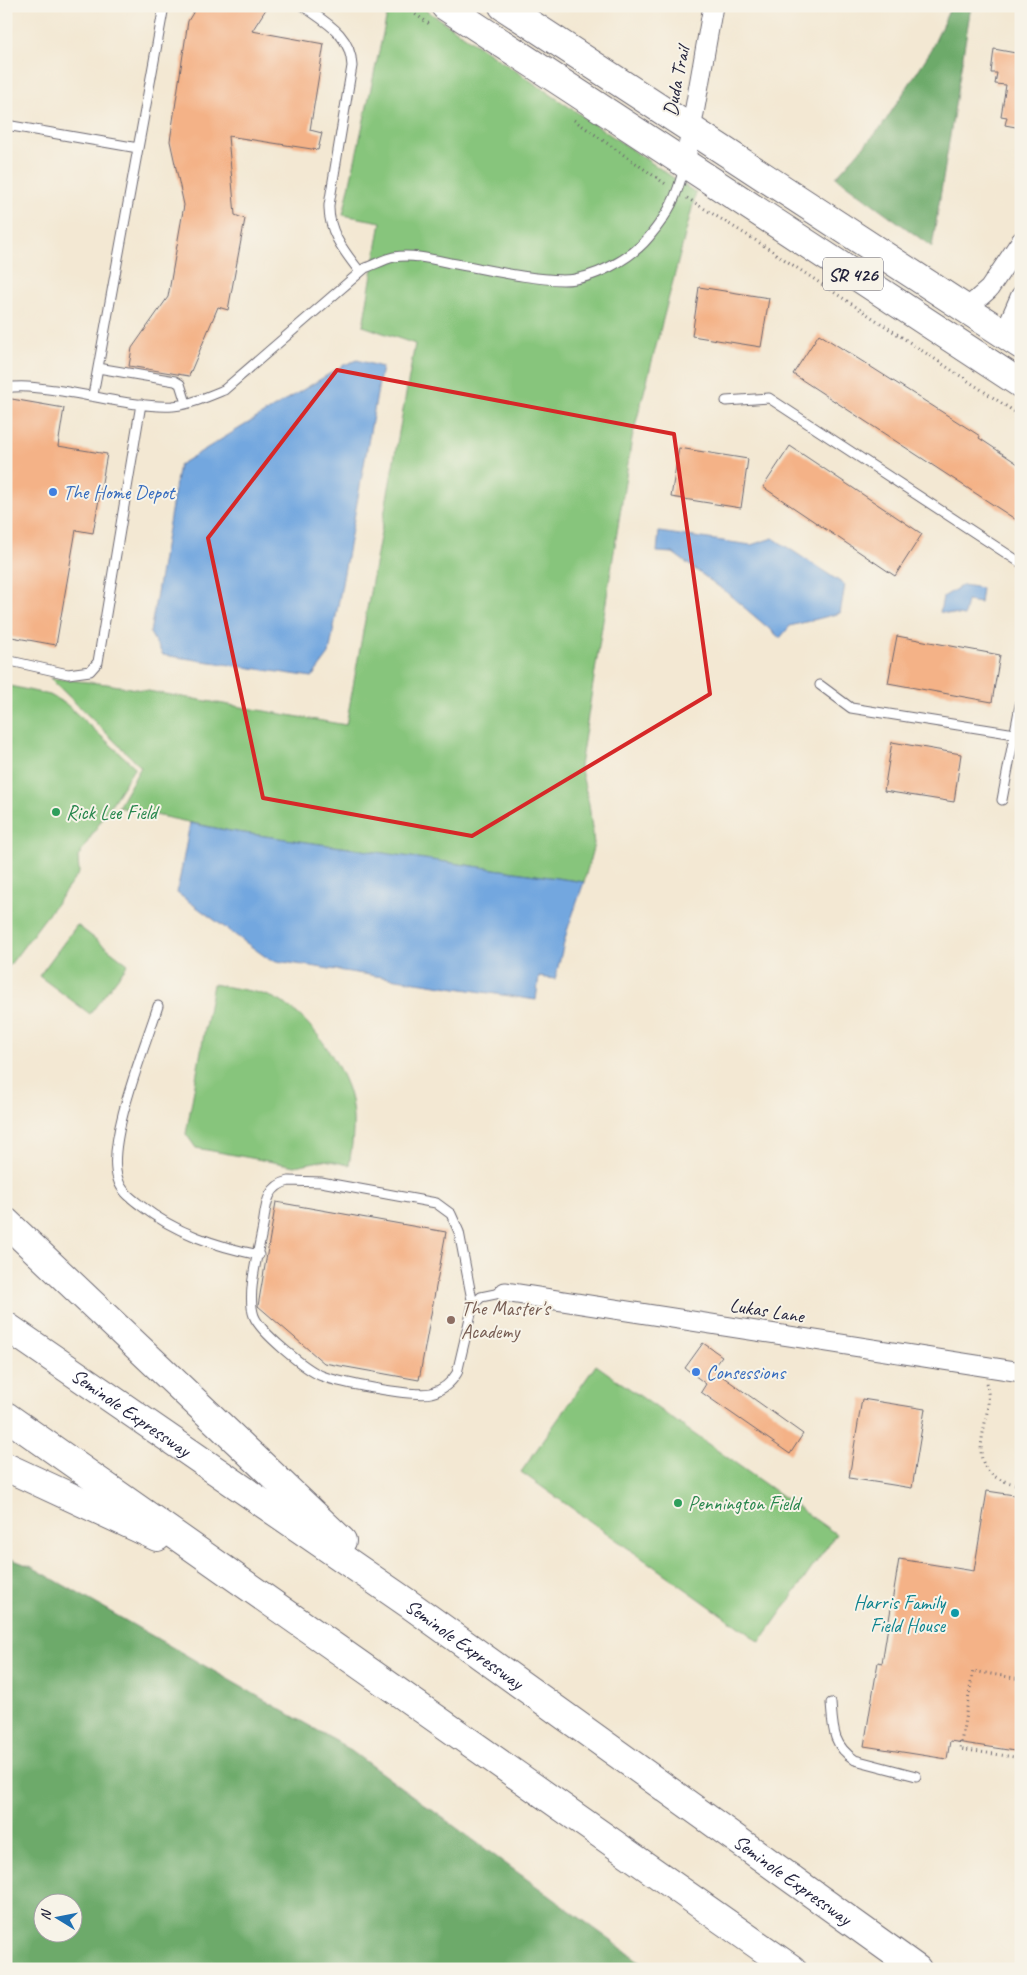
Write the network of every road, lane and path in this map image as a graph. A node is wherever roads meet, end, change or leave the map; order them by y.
1 (164, 6) edge
2 (303, 6) edge
3 (402, 6) edge
4 (503, 6) edge
5 (713, 6) edge
6 (440, 17) edge
7 (572, 118) dead end
8 (6, 126) edge
9 (690, 129) junction
10 (138, 148) junction
11 (685, 164) junction
12 (663, 183) dead end
13 (696, 204) dead end
14 (1021, 241) edge
15 (360, 272) junction
16 (1021, 296) edge
17 (966, 309) junction
18 (1012, 340) edge
19 (98, 368) junction
20 (1021, 384) edge
21 (6, 388) edge
22 (93, 395) junction
23 (726, 401) dead end
24 (186, 403) junction
25 (141, 404) junction
26 (1021, 416) edge
27 (1021, 563) edge
28 (6, 660) edge
29 (820, 685) dead end
30 (1021, 700) edge
31 (1015, 734) junction
32 (1002, 800) dead end
33 (158, 1006) dead end
34 (6, 1222) edge
35 (259, 1255) junction
36 (505, 1292) joint
37 (473, 1305) junction
38 (6, 1326) edge
39 (1021, 1372) edge
40 (985, 1380) dead end
41 (6, 1416) edge
42 (6, 1467) edge
43 (1021, 1485) edge
44 (234, 1574) junction
45 (409, 1604) junction
46 (1021, 1679) edge
47 (831, 1703) dead end
48 (1021, 1758) edge
49 (916, 1776) dead end
50 (792, 1969) edge
51 (917, 1969) edge

1 - 10 lane
2 - 15 lane
3 - 6 path
4 - 9 main road, SR 426
5 - 9 street, Duda Trail
6 - 11 main road, SR 426
7 - 12 path
8 - 10 lane
9 - 11 street, Duda Trail
9 - 17 main road, SR 426
10 - 19 lane
11 - 15 lane
11 - 20 main road, SR 426
13 - 26 path
14 - 17 street
15 - 24 lane
16 - 18 street
17 - 18 main road, SR 426
19 - 22 lane
19 - 24 lane
21 - 22 lane
22 - 25 lane
23 - 27 lane
24 - 25 lane
25 - 28 lane
29 - 31 lane
30 - 31 lane
31 - 32 lane
33 - 35 lane
34 - 45 main road
35 - 37 lane
35 - 37 lane
36 - 37 lane
36 - 39 street, Lukas Lane
38 - 45 main road, Seminole Expressway
40 - 43 path
41 - 44 main road
42 - 44 main road
44 - 50 main road
45 - 51 main road, Seminole Expressway
46 - 48 path
47 - 49 lane

